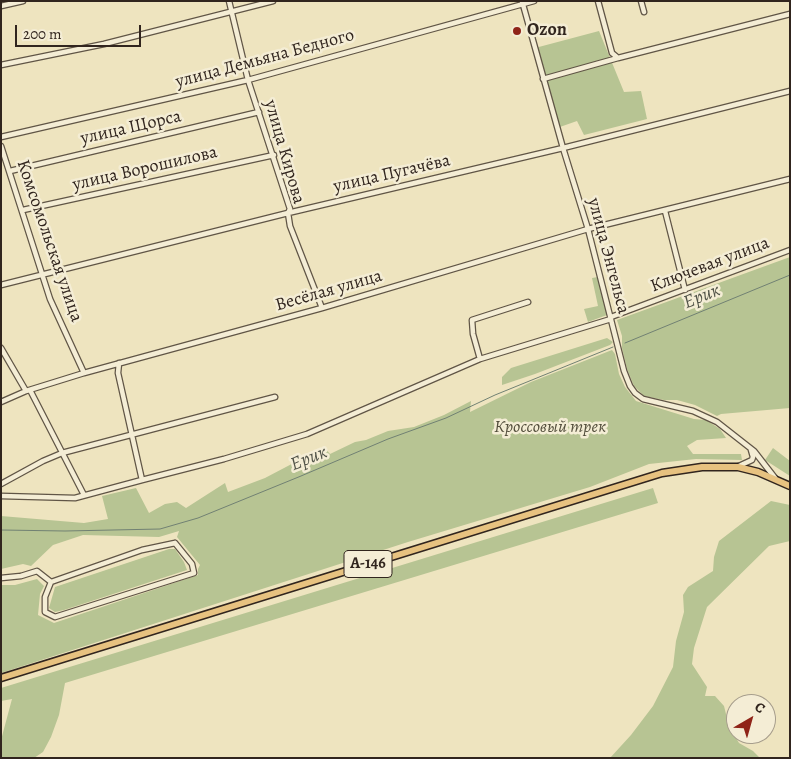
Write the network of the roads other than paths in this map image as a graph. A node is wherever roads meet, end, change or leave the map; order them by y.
1 (22, 1) edge
2 (229, 1) edge
3 (273, 1) edge
4 (534, 1) edge
5 (598, 1) edge
6 (641, 1) edge
7 (522, 3) edge
8 (1, 6) edge
9 (232, 11) junction
10 (644, 12) dead end
11 (790, 14) edge
12 (618, 58) junction
13 (1, 65) edge
14 (543, 79) junction
15 (248, 80) junction
16 (790, 91) edge
17 (259, 112) junction
18 (1, 137) edge
19 (1, 146) edge
20 (563, 148) junction
21 (274, 155) junction
22 (10, 171) junction
23 (790, 180) edge
24 (22, 210) junction
25 (665, 211) junction
26 (288, 213) junction
27 (588, 229) junction
28 (790, 250) edge
29 (42, 275) junction
30 (1, 285) edge
31 (685, 290) junction
32 (528, 302) dead end
33 (322, 308) junction
34 (611, 318) junction
35 (1, 348) edge
36 (480, 359) junction
37 (118, 363) junction
38 (84, 373) junction
39 (28, 390) junction
40 (275, 397) dead end
41 (1, 402) edge
42 (132, 435) junction
43 (749, 447) junction
44 (62, 453) junction
45 (738, 467) junction
46 (776, 479) junction
47 (142, 480) junction
48 (1, 484) edge
49 (790, 486) edge
50 (84, 495) junction
51 (1, 496) edge
52 (1, 578) edge
53 (51, 582) junction
54 (1, 678) edge

1 - 8 street
2 - 9 street, улица Кирова
3 - 9 street
4 - 7 street, улица Демьяна Бедного
5 - 12 street
6 - 10 street
7 - 14 street, улица Энгельса
7 - 15 street, улица Демьяна Бедного
9 - 13 street
9 - 15 street, улица Кирова
11 - 12 street
12 - 14 street
14 - 20 street, улица Энгельса
15 - 17 street, улица Кирова
15 - 18 street, улица Демьяна Бедного
16 - 20 street, улица Пугачёва
17 - 21 street, улица Кирова
17 - 22 street, улица Щорса
19 - 22 street, Комсомольская улица
20 - 26 street, улица Пугачёва
20 - 27 street, улица Энгельса
21 - 24 street, улица Ворошилова
21 - 26 street, улица Кирова
22 - 24 street, Комсомольская улица
23 - 25 street, Весёлая улица
24 - 29 street, Комсомольская улица
25 - 27 street, Весёлая улица
25 - 31 street
26 - 29 street, улица Пугачёва
26 - 33 street, улица Кирова
27 - 33 street, Весёлая улица
27 - 34 street, улица Энгельса
28 - 31 street, Ключевая улица
29 - 30 street, улица Пугачёва
29 - 38 street, Комсомольская улица
31 - 34 street, Ключевая улица
32 - 36 street
33 - 37 street, Весёлая улица
34 - 36 street, Ключевая улица
34 - 43 street, улица Энгельса
35 - 39 street
36 - 47 street, Ключевая улица
37 - 38 street, Весёлая улица
37 - 42 street
38 - 39 street, Весёлая улица
39 - 41 street, Весёлая улица
39 - 44 street
40 - 42 street
42 - 44 street
42 - 47 street
43 - 45 street
43 - 46 street, улица Энгельса
44 - 48 street
44 - 50 street
45 - 46 highway, А-146
45 - 54 highway, А-146
46 - 49 highway, А-146
47 - 50 street, Ключевая улица
50 - 51 street, Ключевая улица
52 - 53 street
53 - 53 street

